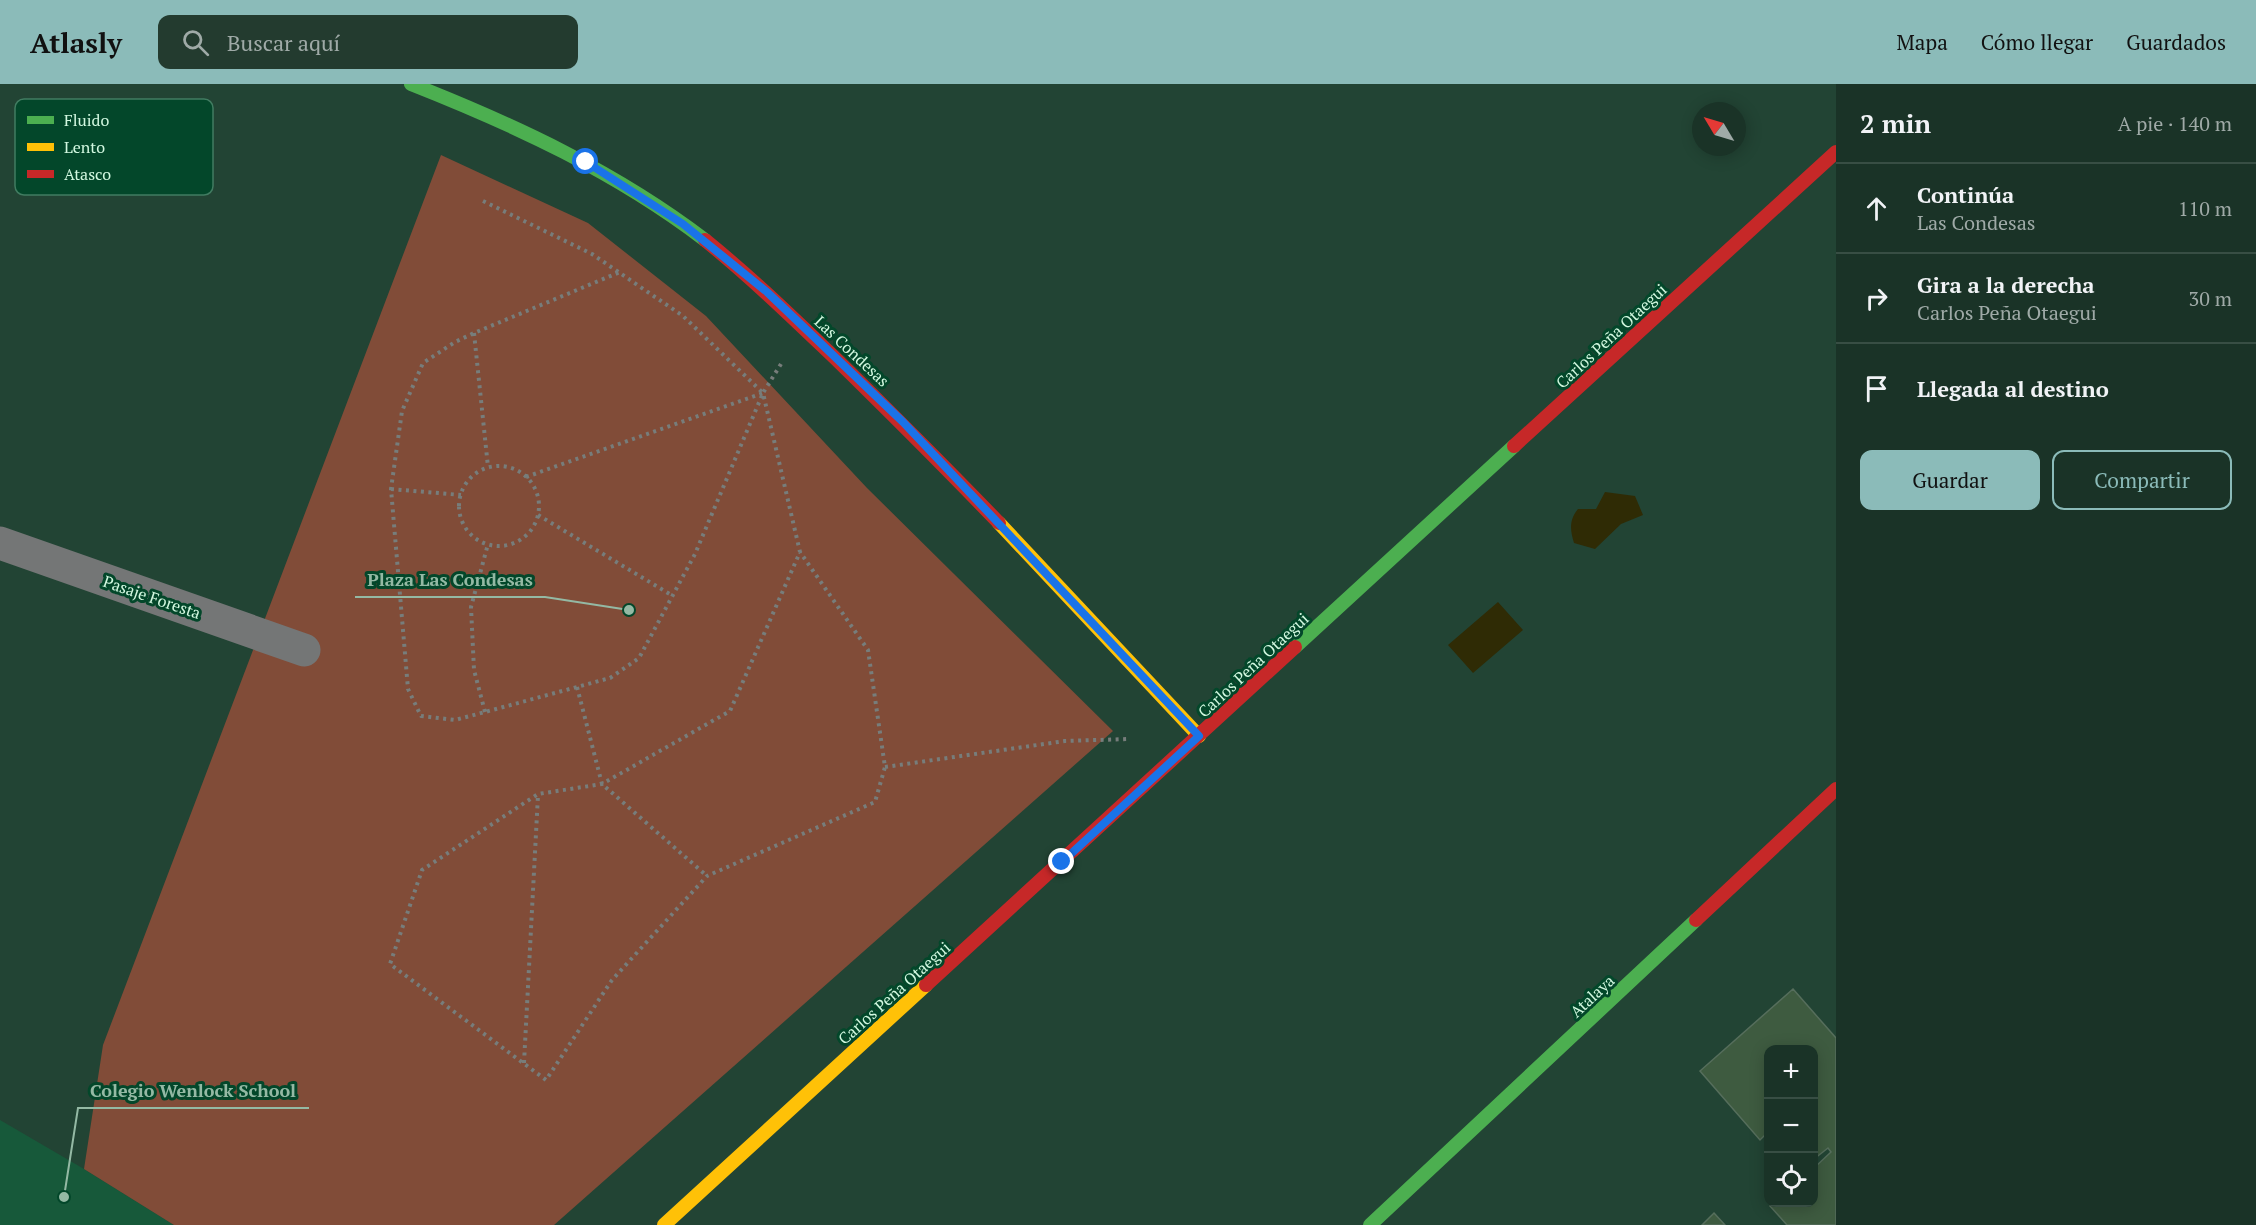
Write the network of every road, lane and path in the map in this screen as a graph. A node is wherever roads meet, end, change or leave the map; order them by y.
1 (411, 84) edge
2 (1836, 152) edge
3 (483, 201) dead end
4 (620, 272) junction
5 (804, 327) junction
6 (474, 333) junction
7 (763, 393) junction
8 (488, 467) junction
9 (526, 477) junction
10 (391, 489) junction
11 (461, 495) junction
12 (538, 515) junction
13 (0, 543) edge
14 (488, 544) junction
15 (800, 552) junction
16 (673, 596) junction
17 (304, 650) dead end
18 (577, 687) junction
19 (484, 712) junction
20 (1199, 736) junction
21 (1132, 739) dead end
22 (885, 767) junction
23 (602, 784) junction
24 (1836, 789) edge
25 (538, 794) junction
26 (707, 876) junction
27 (524, 1063) junction
28 (664, 1225) edge
29 (1370, 1225) edge

1 - 5 street, Las Condesas
2 - 20 street, Carlos Peña Otaegui
3 - 4 path
4 - 6 path
4 - 7 path
5 - 7 path
5 - 20 street, Las Condesas
6 - 8 path
6 - 10 path
7 - 9 path
7 - 15 path
7 - 16 path
8 - 9 path
8 - 11 path
9 - 12 path
10 - 11 path
10 - 19 path
11 - 14 path
12 - 14 path
12 - 16 path
13 - 17 street, Pasaje Foresta
14 - 19 path
15 - 22 path
15 - 23 path
16 - 18 path
18 - 19 path
18 - 23 path
20 - 28 street, Carlos Peña Otaegui
21 - 22 path
22 - 26 path
23 - 25 path
23 - 26 path
24 - 29 street, Atalaya
25 - 27 path
25 - 27 path
26 - 27 path

